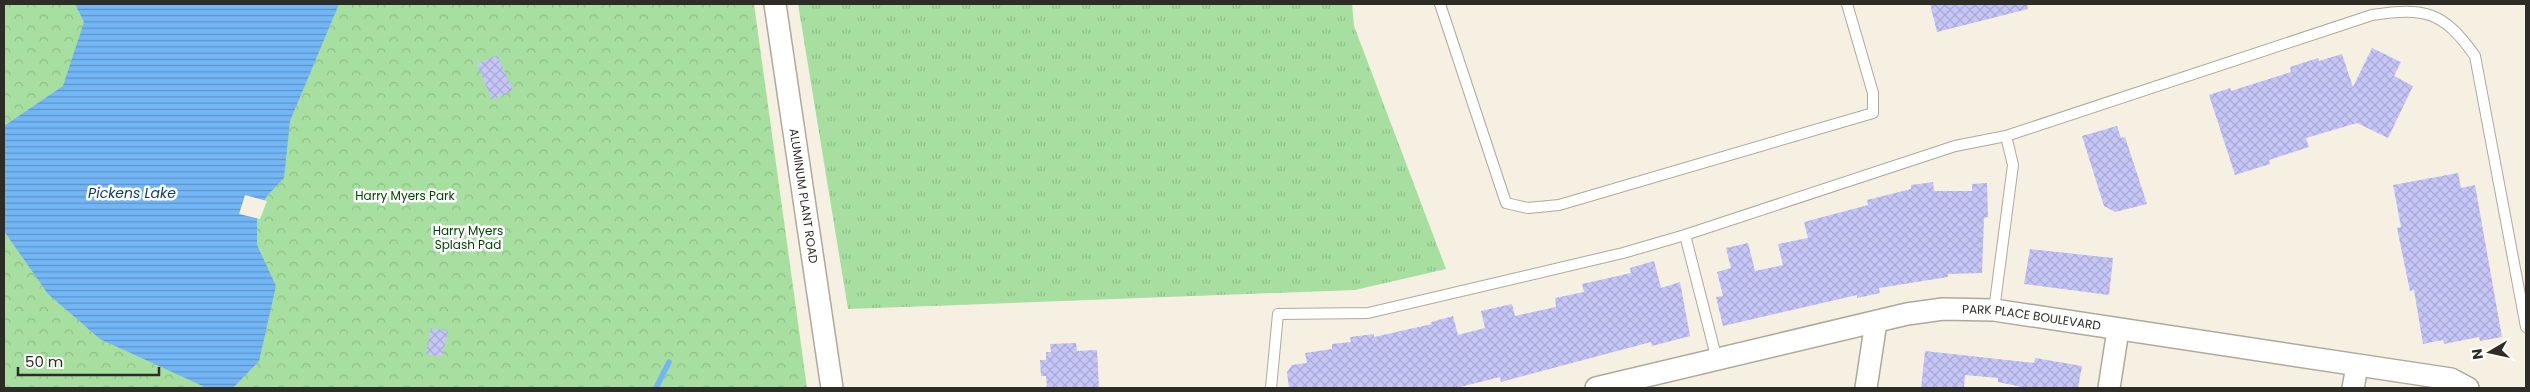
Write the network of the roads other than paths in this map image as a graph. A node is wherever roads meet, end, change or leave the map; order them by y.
1 (775, 4) edge
2 (1440, 4) edge
3 (1848, 4) edge
4 (2006, 136) junction
5 (1685, 235) junction
6 (1994, 310) junction
7 (1876, 322) junction
8 (2526, 327) edge
9 (2118, 330) junction
10 (1716, 360) junction
11 (2357, 366) junction
12 (832, 388) edge
13 (1271, 388) edge
14 (1596, 388) edge
15 (1866, 388) edge
16 (2109, 388) edge
17 (2353, 388) edge
18 (2468, 388) edge

1 - 12 street, ALUMINUM PLANT ROAD
2 - 3 lane
4 - 5 lane
4 - 6 lane
4 - 8 lane
5 - 10 lane
5 - 13 lane
6 - 7 street, PARK PLACE BOULEVARD
6 - 9 street, PARK PLACE BOULEVARD
7 - 10 street, PARK PLACE BOULEVARD
7 - 15 street
9 - 11 street, PARK PLACE BOULEVARD
9 - 16 street
10 - 14 street, PARK PLACE BOULEVARD
11 - 17 street
11 - 18 street, PARK PLACE BOULEVARD

